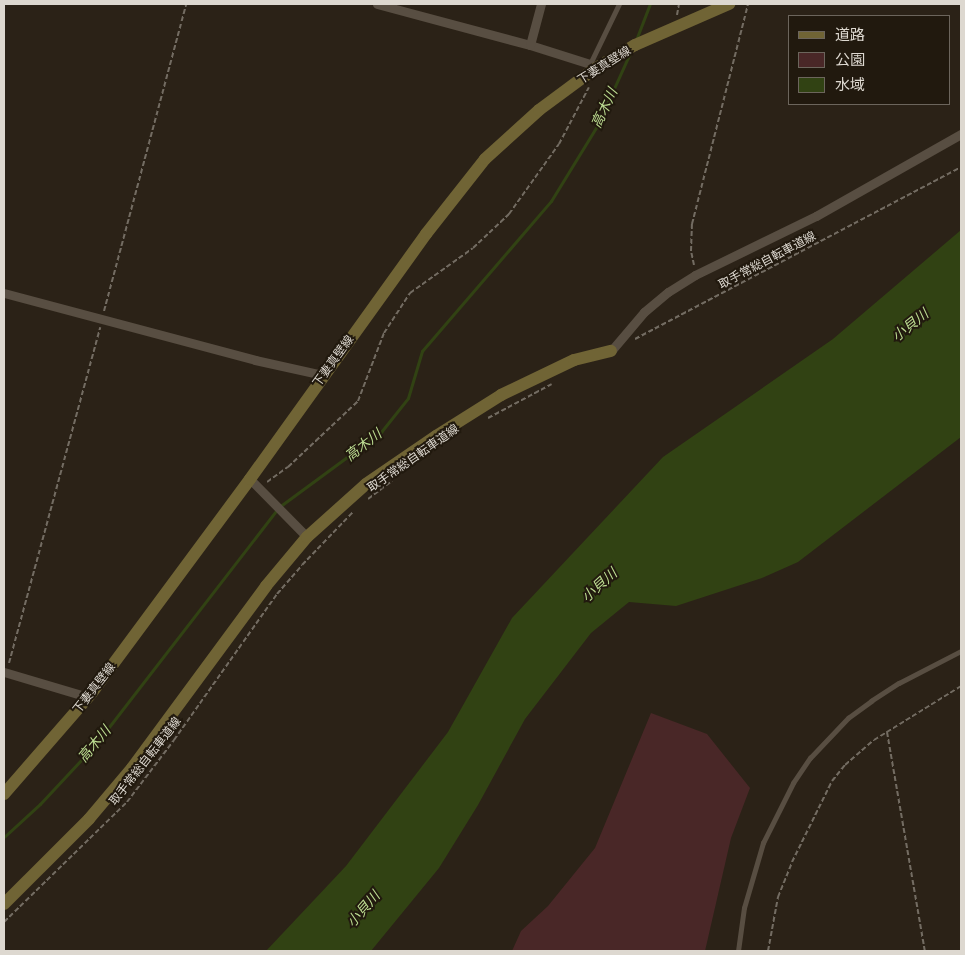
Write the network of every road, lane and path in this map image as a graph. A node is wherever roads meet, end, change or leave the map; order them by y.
1 (186, 4) edge
2 (376, 4) edge
3 (541, 4) edge
4 (619, 4) edge
5 (729, 4) edge
6 (748, 4) edge
7 (530, 45) junction
8 (595, 66) junction
9 (961, 134) edge
10 (961, 167) edge
11 (696, 275) junction
12 (4, 293) edge
13 (102, 319) junction
14 (628, 342) dead end
15 (611, 351) joint
16 (323, 375) junction
17 (557, 382) dead end
18 (483, 421) dead end
19 (396, 479) dead end
20 (255, 484) junction
21 (362, 504) dead end
22 (355, 511) dead end
23 (307, 536) junction
24 (961, 651) edge
25 (5, 672) edge
26 (961, 686) edge
27 (88, 697) junction
28 (887, 732) junction
29 (4, 794) edge
30 (4, 904) edge
31 (4, 922) edge
32 (738, 951) edge
33 (768, 951) edge
34 (925, 951) edge

1 - 13 path
2 - 7 street
3 - 7 street
4 - 8 lane
5 - 8 main road, 下妻真壁線
6 - 11 path
7 - 8 street
8 - 16 main road, 下妻真壁線
8 - 20 path
9 - 11 street
10 - 14 path, 取手常総自転車道線
11 - 15 street
12 - 13 street
13 - 16 street
13 - 25 path
15 - 23 main road
16 - 20 main road, 下妻真壁線
17 - 18 path
19 - 21 path, 取手常総自転車道線
20 - 23 street
20 - 27 main road, 下妻真壁線
22 - 31 path, 取手常総自転車道線
23 - 30 main road
24 - 32 lane
25 - 27 street
26 - 28 path
27 - 29 main road, 下妻真壁線
28 - 33 path
28 - 34 path

